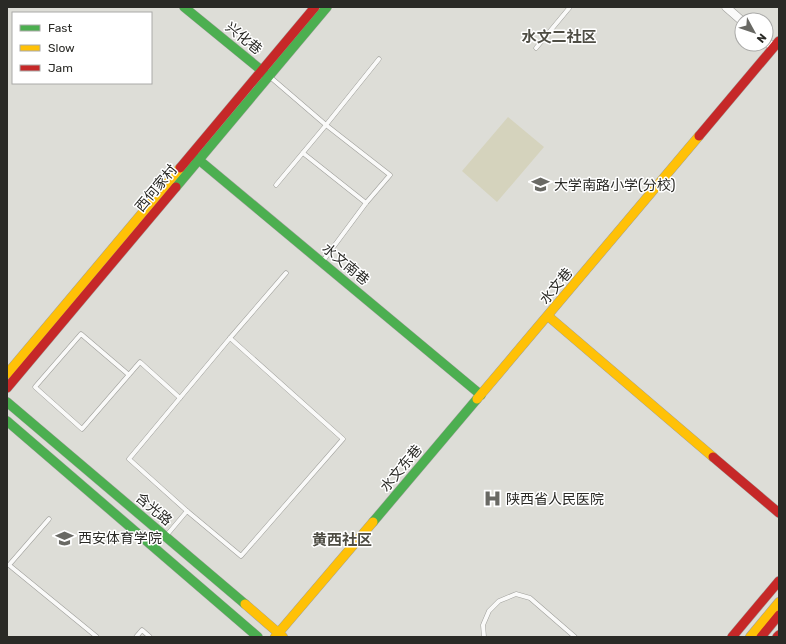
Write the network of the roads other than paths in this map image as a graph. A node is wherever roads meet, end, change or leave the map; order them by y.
1 (184, 7) edge
2 (315, 7) edge
3 (327, 7) edge
4 (570, 7) edge
5 (726, 7) edge
6 (734, 14) edge
7 (776, 44) edge
8 (536, 48) dead end
9 (379, 59) dead end
10 (265, 73) junction
11 (326, 125) junction
12 (302, 153) junction
13 (195, 157) junction
14 (276, 185) dead end
15 (366, 203) junction
16 (322, 263) junction
17 (286, 273) dead end
18 (548, 316) junction
19 (230, 338) junction
20 (7, 374) edge
21 (129, 375) junction
22 (7, 388) edge
23 (481, 395) junction
24 (180, 398) junction
25 (7, 402) edge
26 (7, 421) edge
27 (187, 511) junction
28 (779, 512) edge
29 (49, 519) dead end
30 (166, 537) junction
31 (779, 581) edge
32 (779, 602) edge
33 (779, 614) edge
34 (739, 629) junction
35 (279, 636) edge
36 (97, 637) edge
37 (136, 637) edge
38 (150, 637) edge
39 (258, 637) edge
40 (484, 637) edge
41 (575, 637) edge
42 (732, 637) edge
43 (749, 637) edge
44 (760, 637) edge

1 - 10 street, 兴化巷
2 - 10 street, 西何家村
3 - 10 street, 西何家村
4 - 8 lane
5 - 6 street
7 - 18 street, 水文巷
9 - 11 lane
10 - 11 lane
10 - 13 street, 西何家村
11 - 12 lane
11 - 15 lane
12 - 14 lane
12 - 15 lane
13 - 16 street, 水文南巷
13 - 20 street, 西何家村
13 - 22 street, 西何家村
15 - 16 lane
16 - 23 street, 水文南巷
17 - 19 lane
18 - 23 street, 水文东巷
18 - 28 street, 水文巷
19 - 24 lane
19 - 27 lane
21 - 21 lane
21 - 24 lane
23 - 35 street, 水文东巷
24 - 27 lane
25 - 30 street, 含光路
26 - 39 street, 含光路
27 - 30 lane
29 - 36 lane
30 - 35 street, 含光路
31 - 34 street
32 - 43 street
33 - 44 street
34 - 42 street
34 - 43 street
37 - 38 lane
40 - 41 lane

